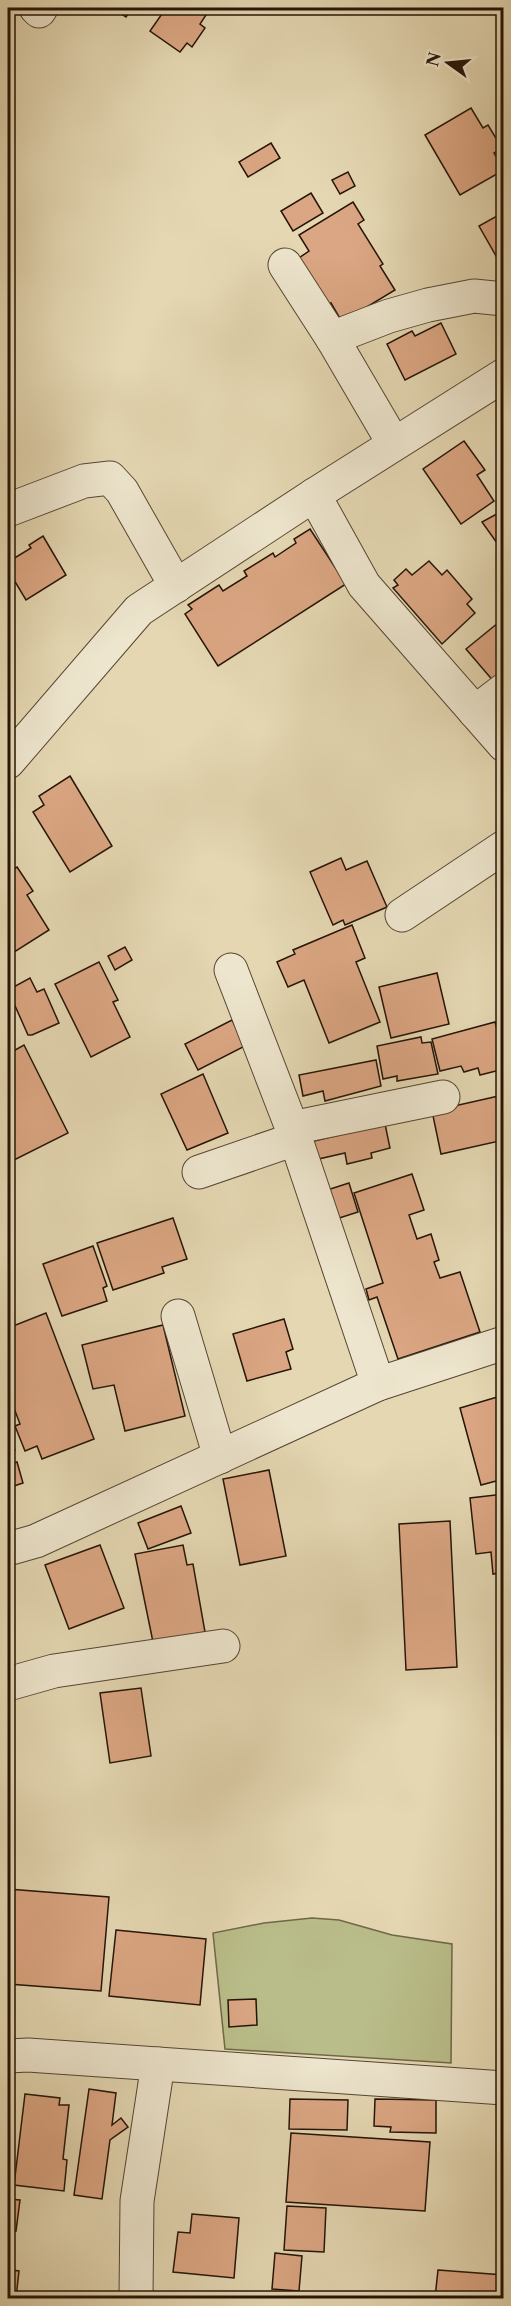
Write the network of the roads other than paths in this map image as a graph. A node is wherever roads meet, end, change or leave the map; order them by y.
1 (36, 8) edge
2 (41, 8) edge
3 (285, 265) dead end
4 (504, 299) edge
5 (332, 338) junction
6 (502, 380) edge
7 (394, 444) junction
8 (314, 495) junction
9 (8, 510) edge
10 (176, 586) junction
11 (504, 690) edge
12 (475, 712) junction
13 (504, 745) edge
14 (8, 762) edge
15 (504, 847) edge
16 (402, 915) dead end
17 (231, 969) dead end
18 (443, 1097) dead end
19 (294, 1133) junction
20 (199, 1172) dead end
21 (178, 1316) dead end
22 (504, 1343) edge
23 (378, 1384) junction
24 (220, 1457) junction
25 (8, 1549) edge
26 (222, 1646) dead end
27 (8, 1684) edge
28 (8, 2056) edge
29 (158, 2064) junction
30 (504, 2088) edge
31 (136, 2298) edge

1 - 2 street
3 - 5 street
4 - 5 street
5 - 7 street
6 - 7 street
7 - 8 street
8 - 10 street
8 - 12 street
9 - 10 street
10 - 14 street
11 - 12 street
12 - 13 street
15 - 16 street
17 - 19 street
18 - 19 street
19 - 20 street
19 - 23 street
21 - 24 street
22 - 23 street
23 - 24 street
24 - 25 street
26 - 27 street
28 - 29 street
29 - 30 street
29 - 31 street

